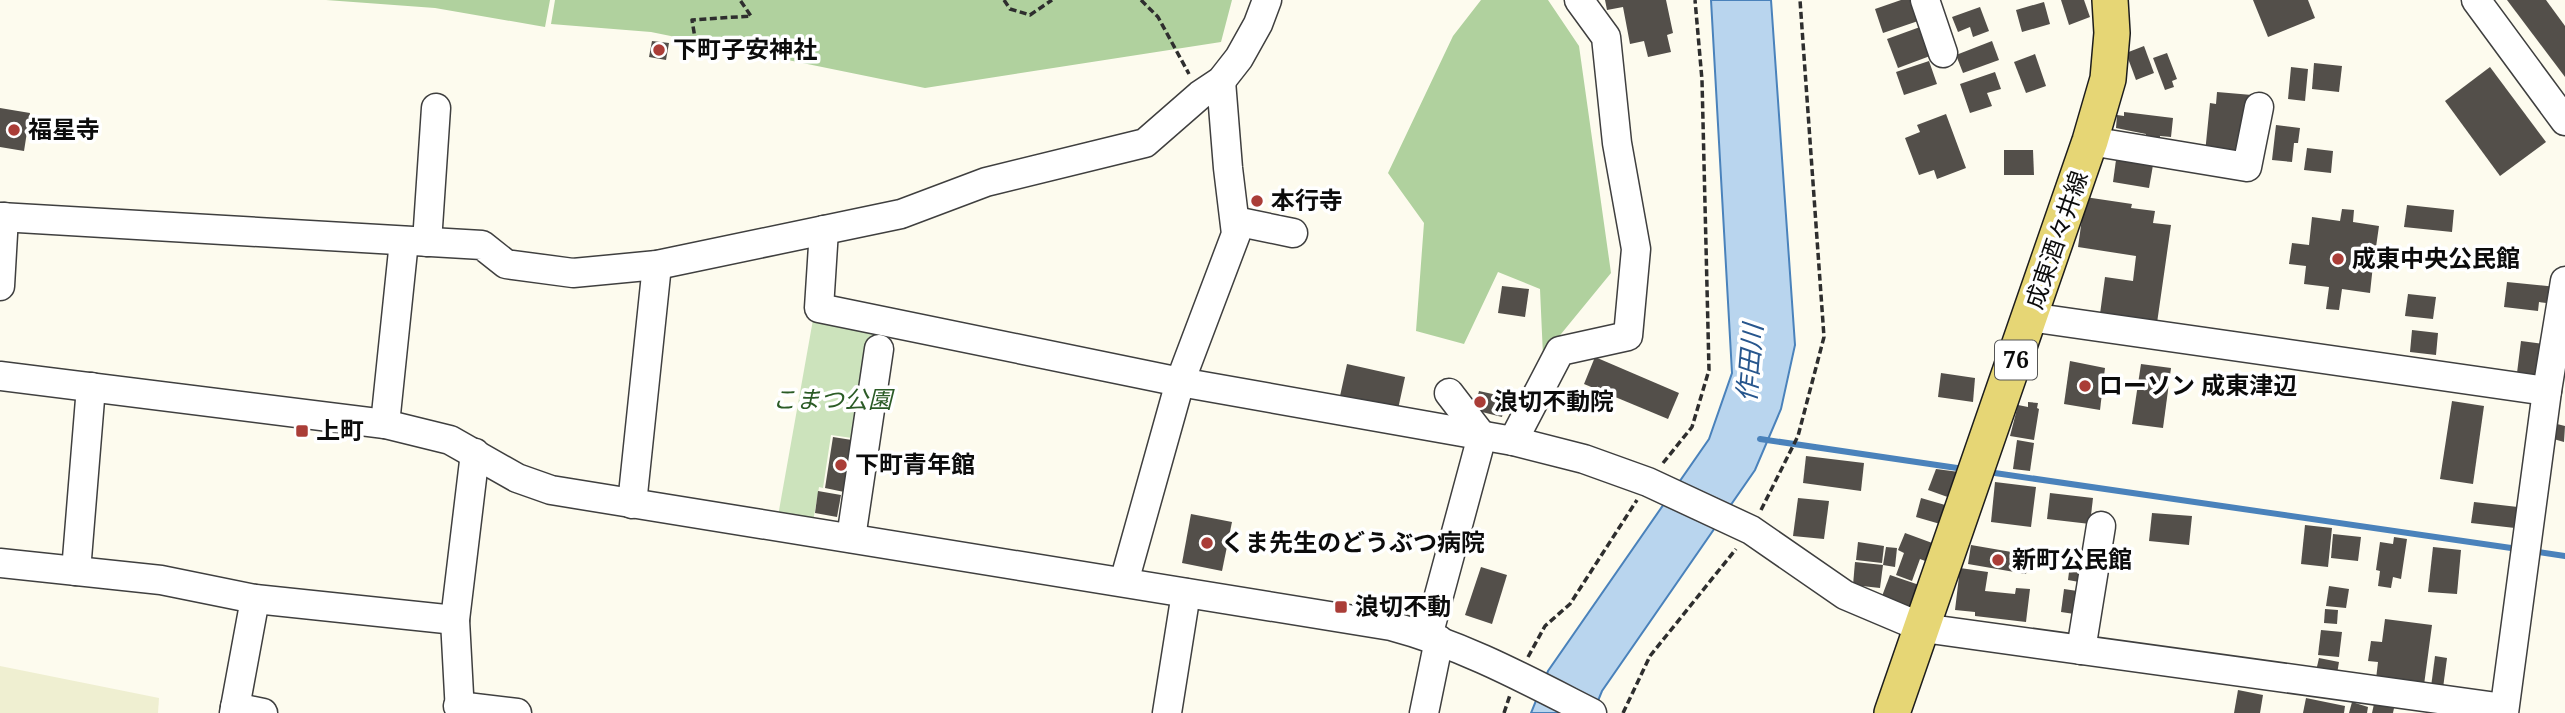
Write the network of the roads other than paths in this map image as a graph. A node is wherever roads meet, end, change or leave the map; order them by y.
1 (1267, 0) edge
2 (1579, 0) edge
3 (1925, 0) edge
4 (2110, 0) edge
5 (2476, 0) edge
6 (1943, 53) dead end
7 (1208, 83) junction
8 (2259, 107) dead end
9 (436, 108) dead end
10 (2565, 121) edge
11 (2090, 141) junction
12 (3, 222) edge
13 (1235, 222) junction
14 (824, 230) junction
15 (1293, 233) dead end
16 (409, 246) junction
17 (657, 265) junction
18 (2565, 281) edge
19 (0, 286) edge
20 (2030, 317) junction
21 (879, 349) dead end
22 (0, 376) edge
23 (1180, 382) junction
24 (91, 387) junction
25 (2547, 391) junction
26 (1449, 393) dead end
27 (385, 424) junction
28 (1482, 436) junction
29 (1513, 441) junction
30 (475, 453) junction
31 (632, 504) junction
32 (2101, 526) dead end
33 (850, 538) junction
34 (0, 563) edge
35 (76, 571) junction
36 (1124, 582) junction
37 (1186, 593) junction
38 (256, 598) junction
39 (455, 620) junction
40 (1923, 628) junction
41 (1433, 638) junction
42 (2081, 650) junction
43 (459, 709) edge
44 (234, 710) edge
45 (2504, 710) edge
46 (263, 713) edge
47 (517, 713) edge
48 (1167, 713) edge
49 (1424, 713) edge
50 (1592, 713) edge
51 (1892, 713) edge

1 - 7 street
2 - 29 street
3 - 6 street
4 - 11 main road, 成東酒々井線 / 76
5 - 10 street
7 - 13 street
7 - 14 street
8 - 11 street
9 - 16 street
11 - 20 main road, 成東酒々井線 / 76
12 - 16 street
12 - 19 street
13 - 15 street
13 - 23 street
14 - 17 street
14 - 23 street
16 - 17 street
16 - 27 street
17 - 31 street
18 - 25 street
20 - 25 street
20 - 40 main road, 成東酒々井線 / 76
21 - 33 street
22 - 24 street
23 - 28 street
23 - 36 street
24 - 27 street
24 - 35 street
25 - 45 street
26 - 28 street
27 - 30 street
28 - 29 street
28 - 41 street
29 - 40 street
30 - 31 street
30 - 39 street
31 - 33 street
32 - 42 street
33 - 36 street
34 - 35 street
35 - 38 street
36 - 37 street
37 - 41 street
37 - 48 street
38 - 39 street
38 - 44 street
39 - 43 street
40 - 42 street
40 - 51 main road, 成東酒々井線 / 76
41 - 49 street
41 - 50 street
42 - 45 street
43 - 47 street
44 - 46 street

